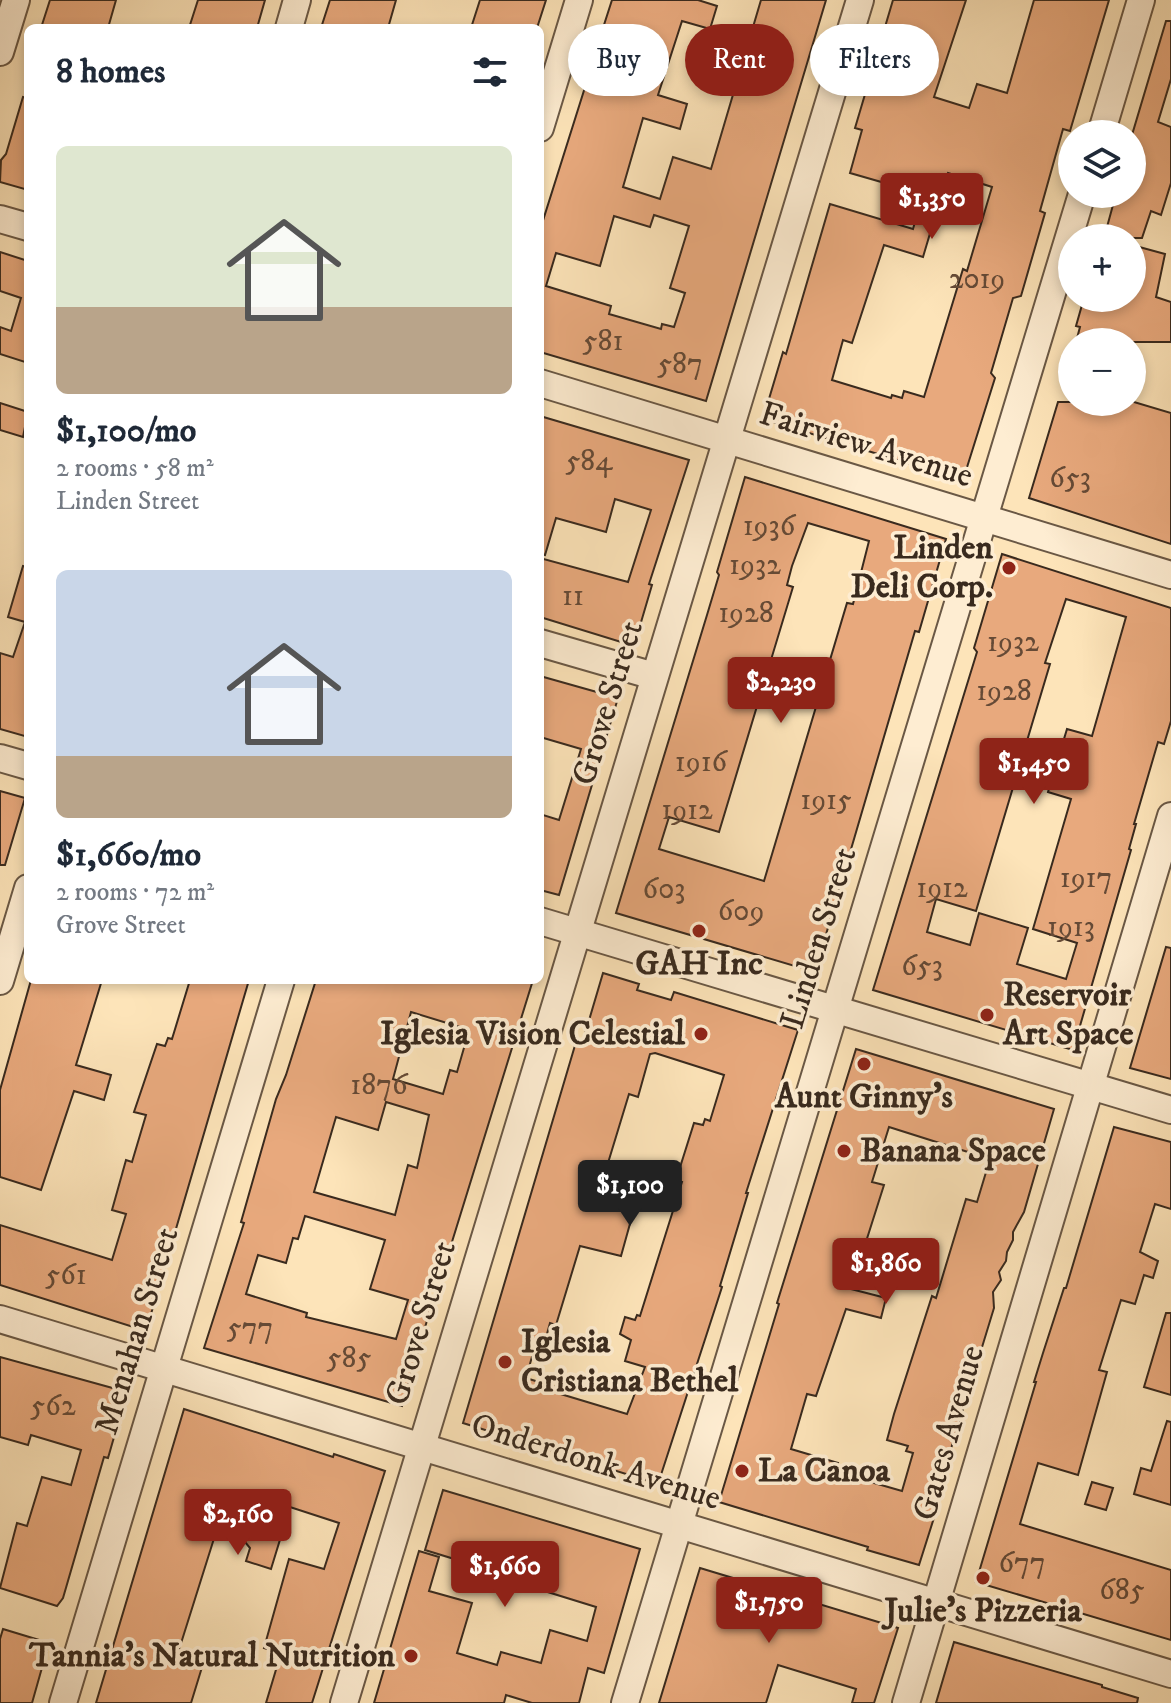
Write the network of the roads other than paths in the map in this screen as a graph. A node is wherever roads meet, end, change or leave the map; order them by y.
1 (16, 0) edge
2 (297, 0) edge
3 (579, 0) edge
4 (860, 0) edge
5 (1141, 0) edge
6 (290, 24) edge
7 (0, 52) edge
8 (544, 115) edge
9 (1105, 120) edge
10 (1078, 208) edge
11 (0, 219) edge
12 (24, 226) edge
13 (544, 384) edge
14 (726, 440) junction
15 (984, 518) junction
16 (1171, 575) edge
17 (544, 644) edge
18 (654, 676) junction
19 (0, 758) edge
20 (24, 765) edge
21 (1171, 816) edge
22 (24, 901) edge
23 (544, 922) edge
24 (578, 932) junction
25 (0, 981) edge
26 (280, 984) edge
27 (836, 1009) junction
28 (1090, 1086) junction
29 (1171, 1110) edge
30 (0, 1319) edge
31 (164, 1369) junction
32 (421, 1447) junction
33 (679, 1525) junction
34 (936, 1603) junction
35 (1171, 1674) edge
36 (63, 1703) edge
37 (344, 1703) edge
38 (625, 1703) edge
39 (906, 1703) edge

1 - 7 street
2 - 6 street
3 - 8 street
4 - 14 street, Grove Street
5 - 9 street
10 - 15 street, Linden Street
11 - 12 street
13 - 14 street, Fairview Avenue
14 - 15 street, Fairview Avenue
14 - 18 street, Grove Street
15 - 16 street, Fairview Avenue
15 - 27 street, Linden Street
17 - 18 street
18 - 24 street, Grove Street
19 - 20 street
21 - 28 street, Gates Avenue
22 - 25 street
23 - 24 street
24 - 27 street
24 - 32 street, Grove Street
26 - 31 street, Menahan Street
27 - 28 street
27 - 33 street, Linden Street
28 - 29 street
28 - 34 street, Gates Avenue
30 - 31 street, Onderdonk Avenue
31 - 32 street, Onderdonk Avenue
31 - 36 street, Menahan Street
32 - 33 street, Onderdonk Avenue
32 - 37 street, Grove Street
33 - 34 street, Onderdonk Avenue
33 - 38 street, Linden Street
34 - 35 street, Onderdonk Avenue
34 - 39 street, Gates Avenue

